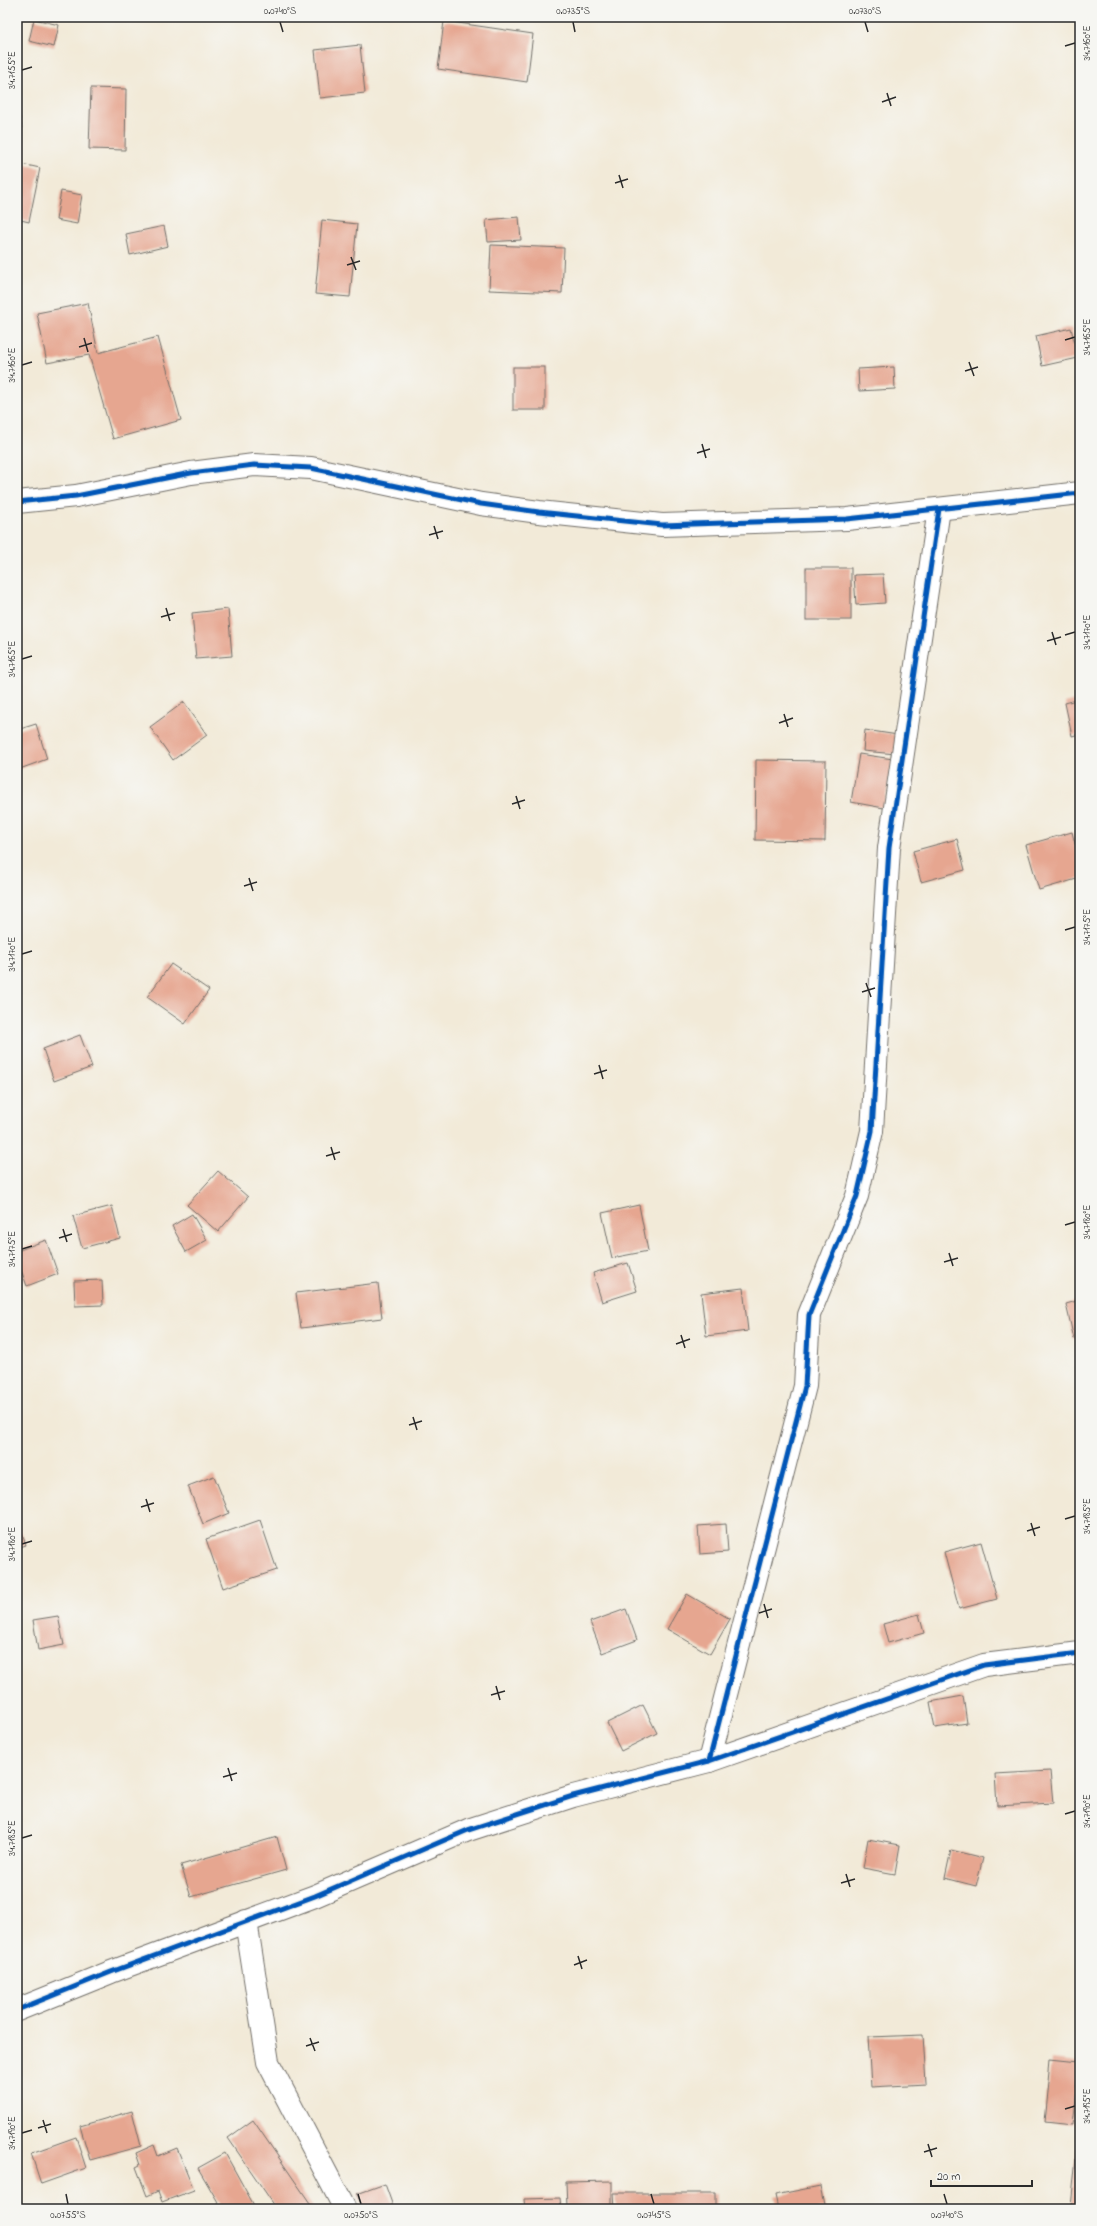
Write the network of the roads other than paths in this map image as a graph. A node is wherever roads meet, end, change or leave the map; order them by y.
1 (1080, 493) edge
2 (17, 502) edge
3 (939, 509) junction
4 (1080, 1653) edge
5 (710, 1761) junction
6 (246, 1921) junction
7 (17, 2010) edge
8 (344, 2209) edge

1 - 3 street
2 - 3 street
3 - 5 street
4 - 5 street
5 - 6 street
6 - 7 street
6 - 8 street

